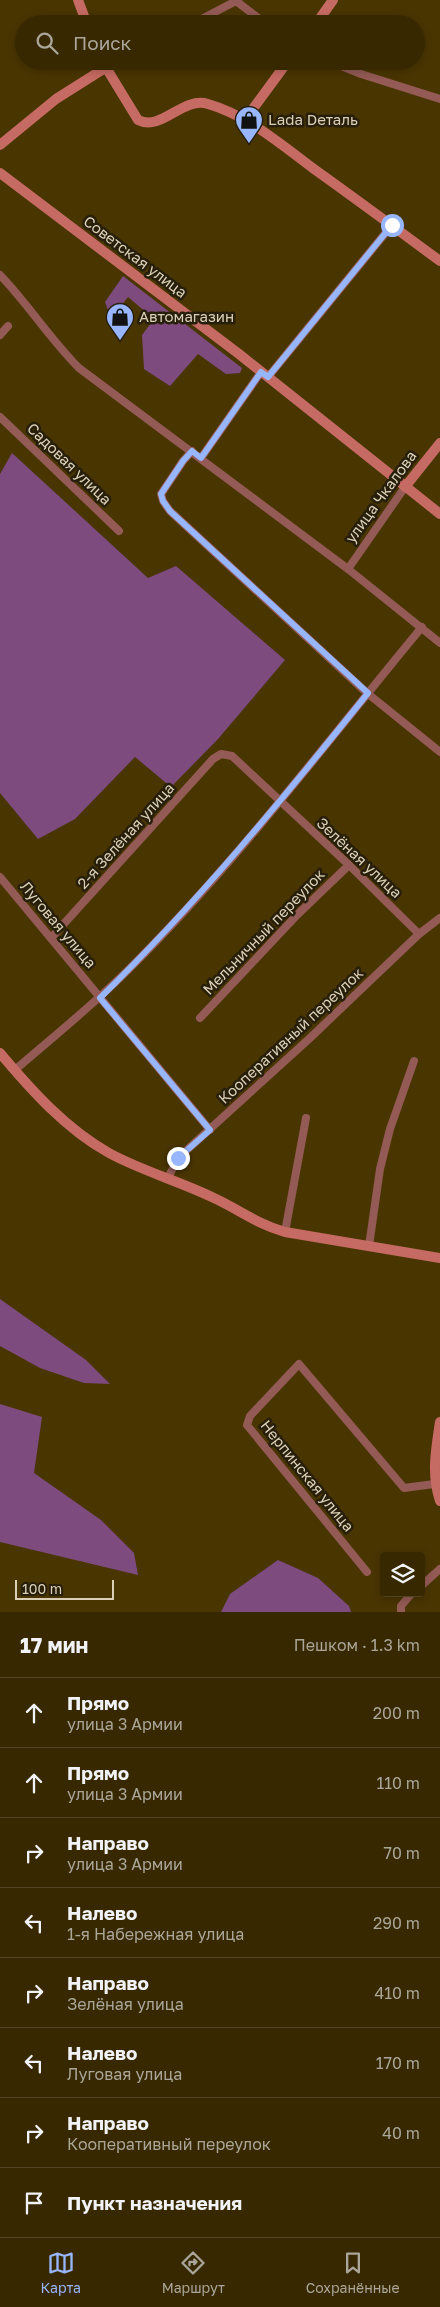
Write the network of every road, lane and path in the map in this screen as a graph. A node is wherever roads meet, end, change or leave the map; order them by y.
1 (78, 0) edge
2 (237, 0) edge
3 (333, 0) edge
4 (84, 15) edge
5 (209, 15) edge
6 (255, 15) edge
7 (322, 15) edge
8 (97, 70) edge
9 (107, 70) edge
10 (281, 70) edge
11 (351, 70) edge
12 (440, 99) edge
13 (244, 121) junction
14 (0, 145) edge
15 (0, 173) edge
16 (392, 225) junction
17 (440, 261) edge
18 (0, 275) edge
19 (8, 326) dead end
20 (0, 335) edge
21 (264, 374) junction
22 (0, 418) edge
23 (440, 443) edge
24 (192, 451) junction
25 (201, 458) junction
26 (405, 487) junction
27 (440, 514) edge
28 (119, 531) dead end
29 (348, 569) junction
30 (422, 627) junction
31 (440, 643) edge
32 (368, 693) junction
33 (440, 752) edge
34 (221, 754) joint
35 (280, 802) junction
36 (349, 865) junction
37 (0, 877) edge
38 (440, 918) edge
39 (419, 934) junction
40 (51, 938) junction
41 (100, 998) junction
42 (200, 1018) dead end
43 (0, 1053) edge
44 (414, 1061) dead end
45 (14, 1070) junction
46 (306, 1118) dead end
47 (210, 1130) junction
48 (168, 1178) junction
49 (285, 1232) junction
50 (369, 1246) junction
51 (440, 1258) edge
52 (440, 1422) edge
53 (434, 1484) junction
54 (440, 1501) edge
55 (440, 1569) edge
56 (367, 1572) dead end
57 (425, 1582) edge
58 (409, 1597) edge
59 (401, 1612) edge

1 - 4 main road
2 - 5 street
2 - 6 street
3 - 7 main road
8 - 14 main road
9 - 13 main road
10 - 13 main road
11 - 12 street
13 - 16 main road
15 - 21 main road, Советская улица
16 - 17 main road
16 - 21 street
18 - 24 street
19 - 20 street
21 - 25 street
21 - 26 main road, Советская улица
22 - 28 street, Садовая улица
23 - 26 main road, улица Чкалова
24 - 25 street
24 - 32 street
25 - 29 street
26 - 27 main road, Советская улица
26 - 29 street, улица Чкалова
29 - 30 street
30 - 31 street
30 - 32 street
32 - 33 street
32 - 35 street
34 - 35 street, Зелёная улица
34 - 40 street, 2-я Зелёная улица
35 - 36 street, Зелёная улица
35 - 41 street
36 - 39 street, Зелёная улица
36 - 42 street, Мельничный переулок
37 - 40 street, Луговая улица
38 - 39 street, Кооперативный переулок
39 - 47 street, Кооперативный переулок
40 - 41 street, Луговая улица
41 - 45 street
41 - 47 street, Луговая улица
43 - 45 main road
44 - 50 street
45 - 48 main road
46 - 49 street
47 - 48 street, Кооперативный переулок
48 - 49 main road
49 - 50 main road
50 - 51 main road
52 - 53 main road
53 - 54 main road
53 - 56 street, Нерпинская улица
55 - 57 street
58 - 59 street

